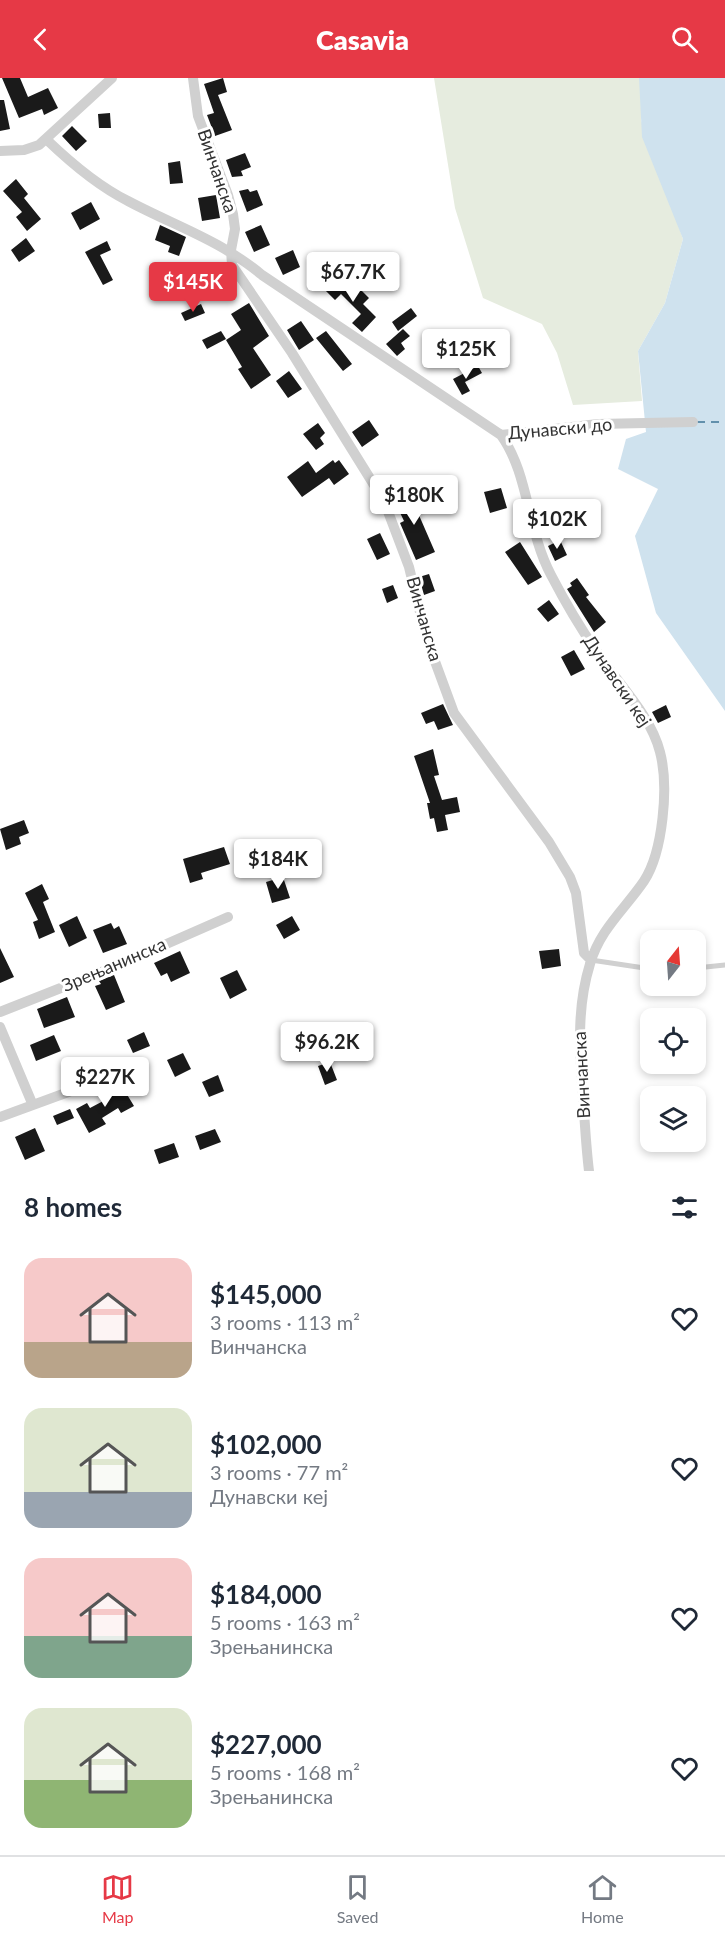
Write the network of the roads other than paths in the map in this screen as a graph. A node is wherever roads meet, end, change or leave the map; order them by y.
1 (112, 78) edge
2 (192, 78) edge
3 (47, 140) junction
4 (0, 151) edge
5 (231, 250) junction
6 (693, 422) dead end
7 (501, 435) junction
8 (228, 917) dead end
9 (591, 960) junction
10 (725, 965) edge
11 (640, 967) edge
12 (706, 967) edge
13 (0, 1012) edge
14 (0, 1027) edge
15 (130, 1069) dead end
16 (32, 1103) junction
17 (0, 1117) edge
18 (589, 1171) edge

1 - 3 street
2 - 5 street, Винчанска
3 - 4 street
3 - 5 street, Дунавски до
5 - 7 street, Дунавски до
5 - 9 street, Винчанска
6 - 7 street, Дунавски до
7 - 9 street, Дунавски кеј
8 - 13 street, Зрењанинска
9 - 11 lane
9 - 18 street, Винчанска
10 - 12 lane
14 - 16 street
15 - 16 street
16 - 17 street

